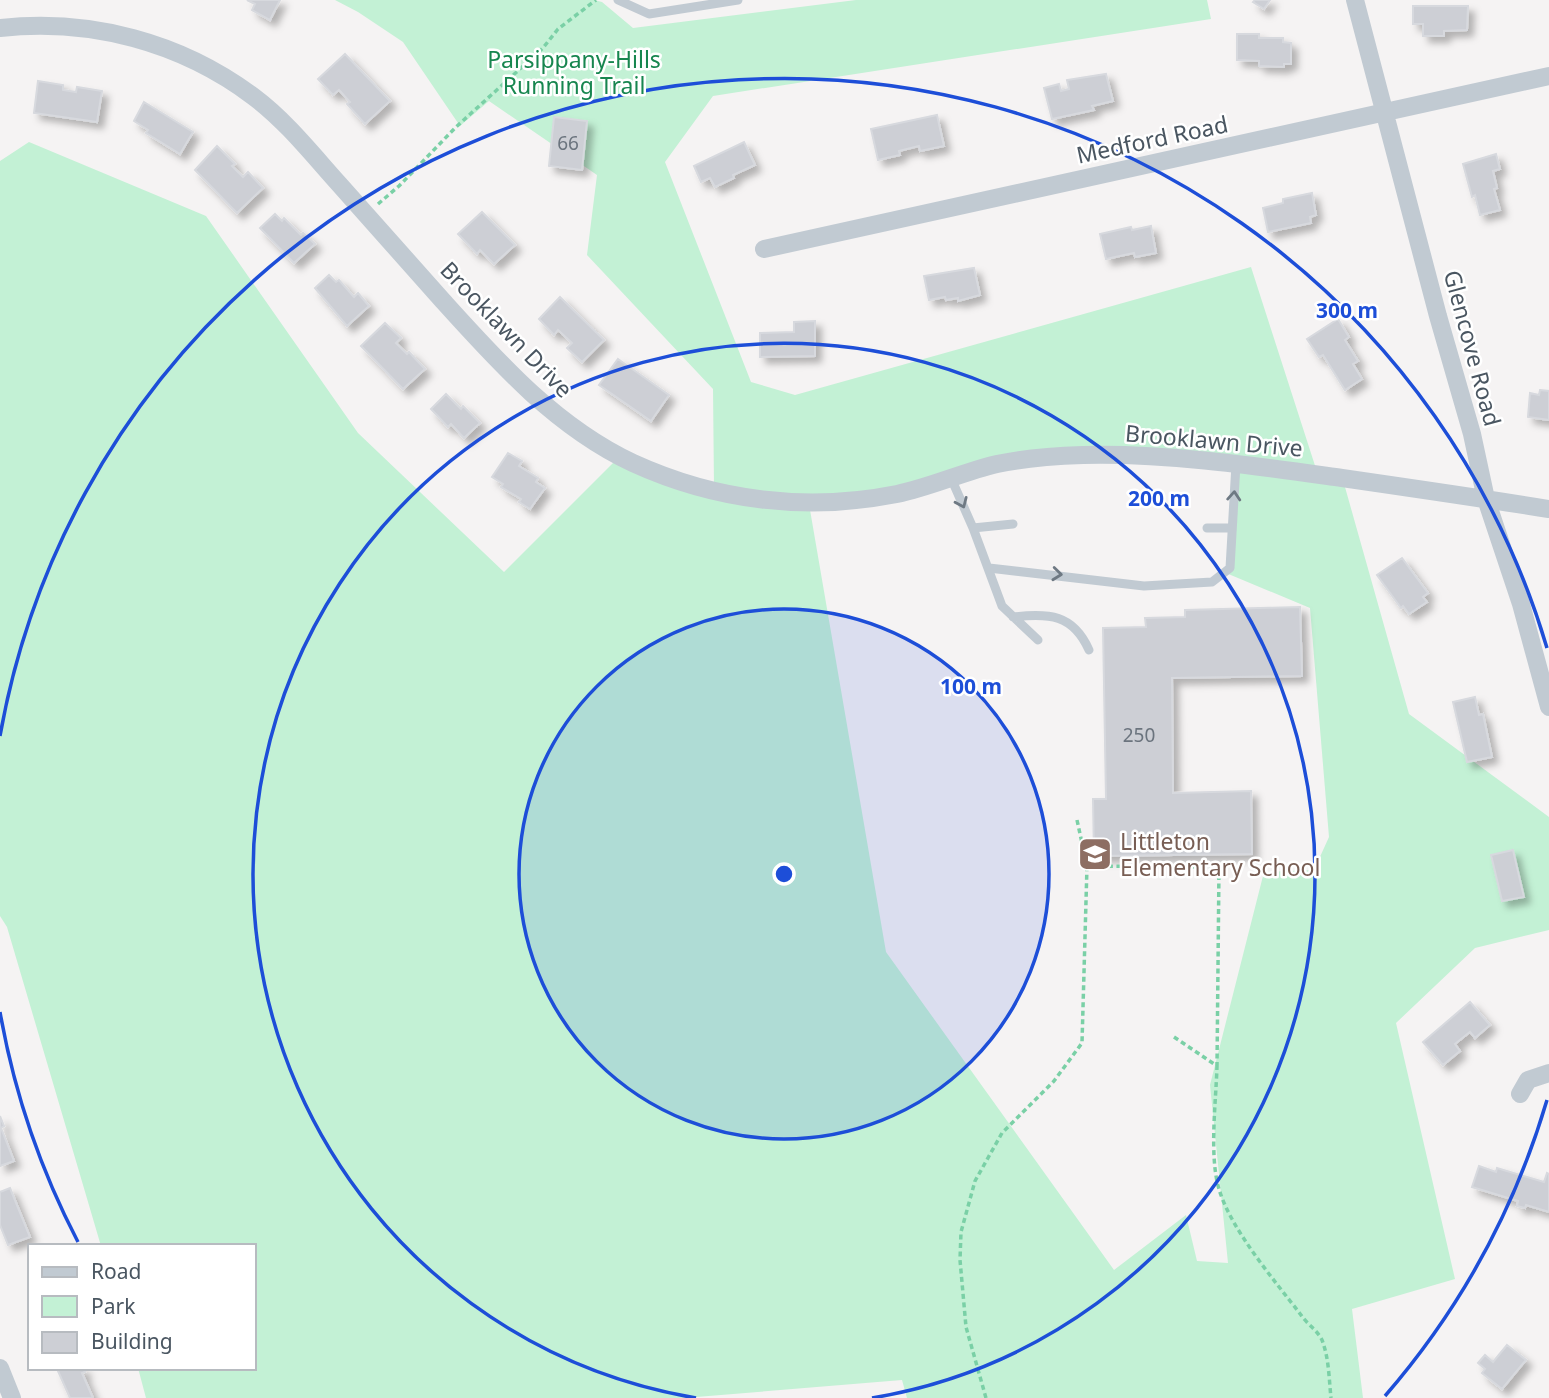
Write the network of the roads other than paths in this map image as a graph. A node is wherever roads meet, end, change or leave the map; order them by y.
1 (618, 0) edge
2 (738, 0) edge
3 (1355, 0) edge
4 (0, 28) edge
5 (1549, 76) edge
6 (1384, 112) junction
7 (764, 249) dead end
8 (1236, 464) junction
9 (951, 478) junction
10 (1486, 499) junction
11 (1549, 509) edge
12 (1013, 524) dead end
13 (973, 528) junction
14 (1208, 528) dead end
15 (1232, 528) junction
16 (989, 568) junction
17 (1013, 617) junction
18 (1038, 640) dead end
19 (1089, 650) dead end
20 (1549, 707) edge
21 (1549, 1073) edge
22 (1520, 1094) dead end
23 (0, 1368) edge
24 (12, 1398) edge

1 - 2 lane
3 - 6 street, Glencove Road
4 - 9 street, Brooklawn Drive
5 - 6 street, Medford Road
6 - 7 street, Medford Road
6 - 10 street, Glencove Road
8 - 9 street, Brooklawn Drive
8 - 10 street, Brooklawn Drive
15 -> 8 lane
9 -> 13 lane
10 - 11 street, Brooklawn Drive
10 - 20 street, Glencove Road
12 - 13 lane
13 - 16 lane
14 - 15 lane
16 -> 15 lane
16 - 17 lane
17 - 18 lane
17 - 19 lane
21 - 22 street
23 - 24 street

